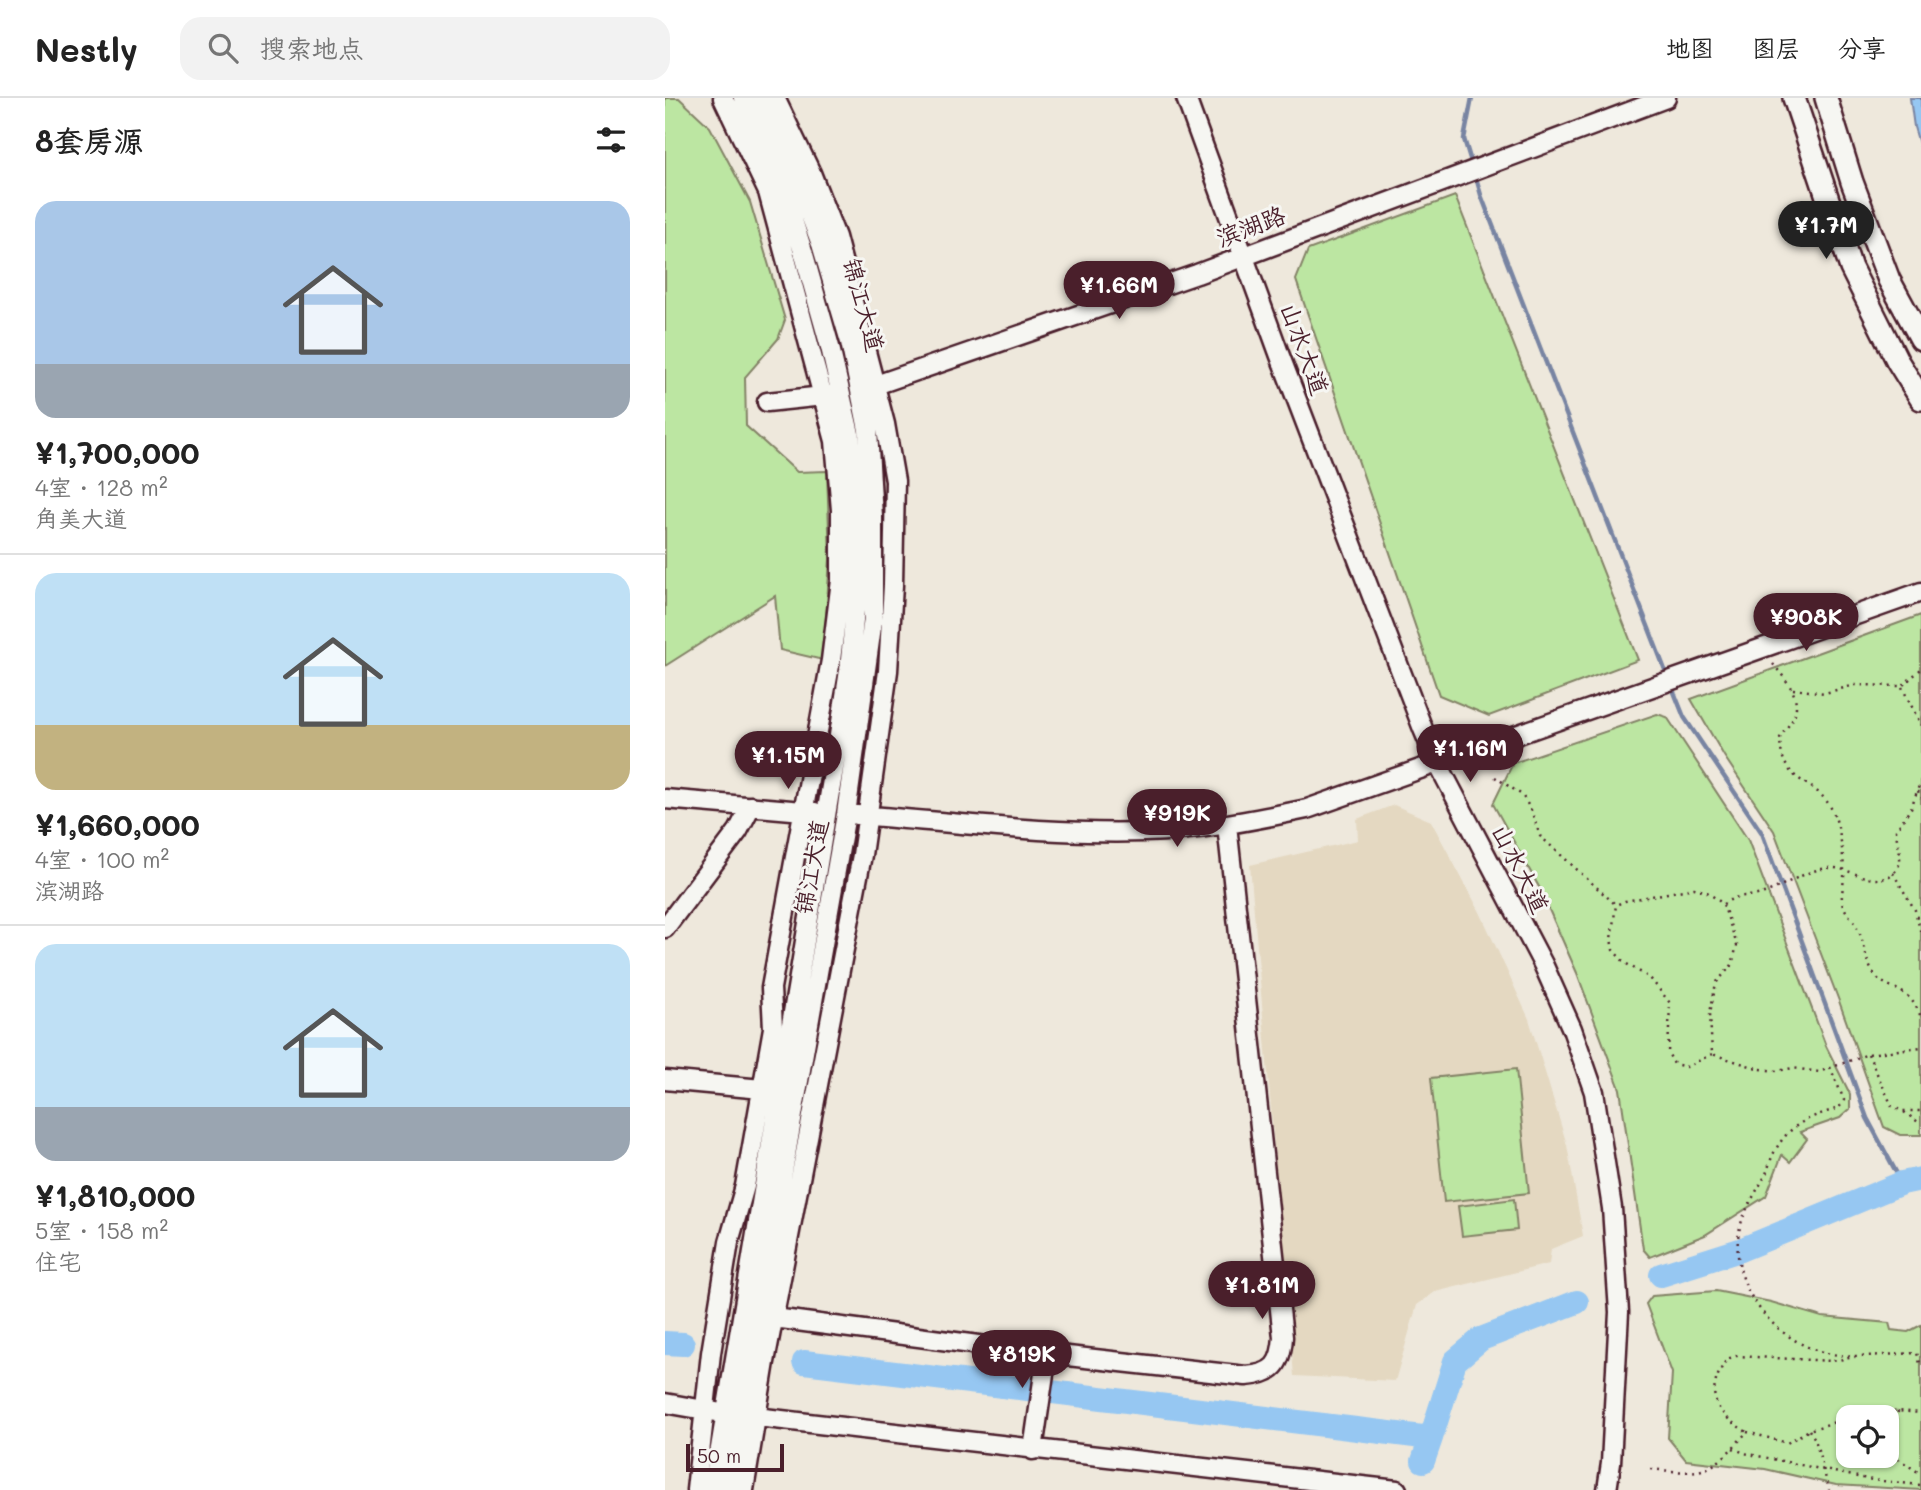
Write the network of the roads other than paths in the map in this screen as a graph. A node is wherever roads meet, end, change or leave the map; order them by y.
1 (723, 98) edge
2 (743, 98) edge
3 (759, 98) edge
4 (775, 98) edge
5 (1186, 98) edge
6 (1666, 98) edge
7 (1794, 98) edge
8 (1826, 98) edge
9 (1244, 256) junction
10 (1921, 339) edge
11 (868, 388) junction
12 (832, 396) junction
13 (1921, 399) edge
14 (767, 402) dead end
15 (1921, 592) edge
16 (1437, 762) junction
17 (665, 799) edge
18 (751, 806) junction
19 (803, 811) junction
20 (827, 813) junction
21 (846, 814) junction
22 (867, 816) junction
23 (1227, 825) junction
24 (665, 929) edge
25 (665, 1080) edge
26 (762, 1089) junction
27 (774, 1318) junction
28 (1045, 1361) junction
29 (665, 1403) edge
30 (704, 1410) junction
31 (742, 1415) junction
32 (1033, 1450) junction
33 (1376, 1489) edge
34 (696, 1490) edge
35 (713, 1490) edge
36 (730, 1490) edge
37 (744, 1490) edge
38 (1397, 1490) edge
39 (1607, 1490) edge

1 - 12 street
2 - 12 street, 锦江大道
3 - 11 street, 锦江大道
4 - 11 street
5 - 9 street, 山水大道
6 - 9 street, 滨湖路
7 - 13 main road
8 - 10 main road
9 - 11 street, 滨湖路
9 - 16 street, 山水大道
11 - 12 street, 滨湖路
11 - 21 street, 锦江大道
11 - 22 street
12 - 14 street, 滨湖路
12 - 19 street
12 - 20 street, 锦江大道
15 - 16 street
16 - 23 street
16 - 39 street, 山水大道
17 - 18 street
18 - 19 street
18 - 24 street
19 - 20 street
19 - 26 street
20 - 21 street
20 - 31 street, 锦江大道
21 - 22 street
21 - 31 street, 锦江大道
22 - 23 street
22 - 27 street
23 - 28 street
25 - 26 street
26 - 30 street
27 - 28 street
27 - 31 street
28 - 32 street
29 - 30 street
30 - 31 street
30 - 34 street
31 - 32 street
31 - 35 street, 锦江大道
31 - 36 street, 锦江大道
31 - 37 street
32 - 33 street
33 - 38 street

